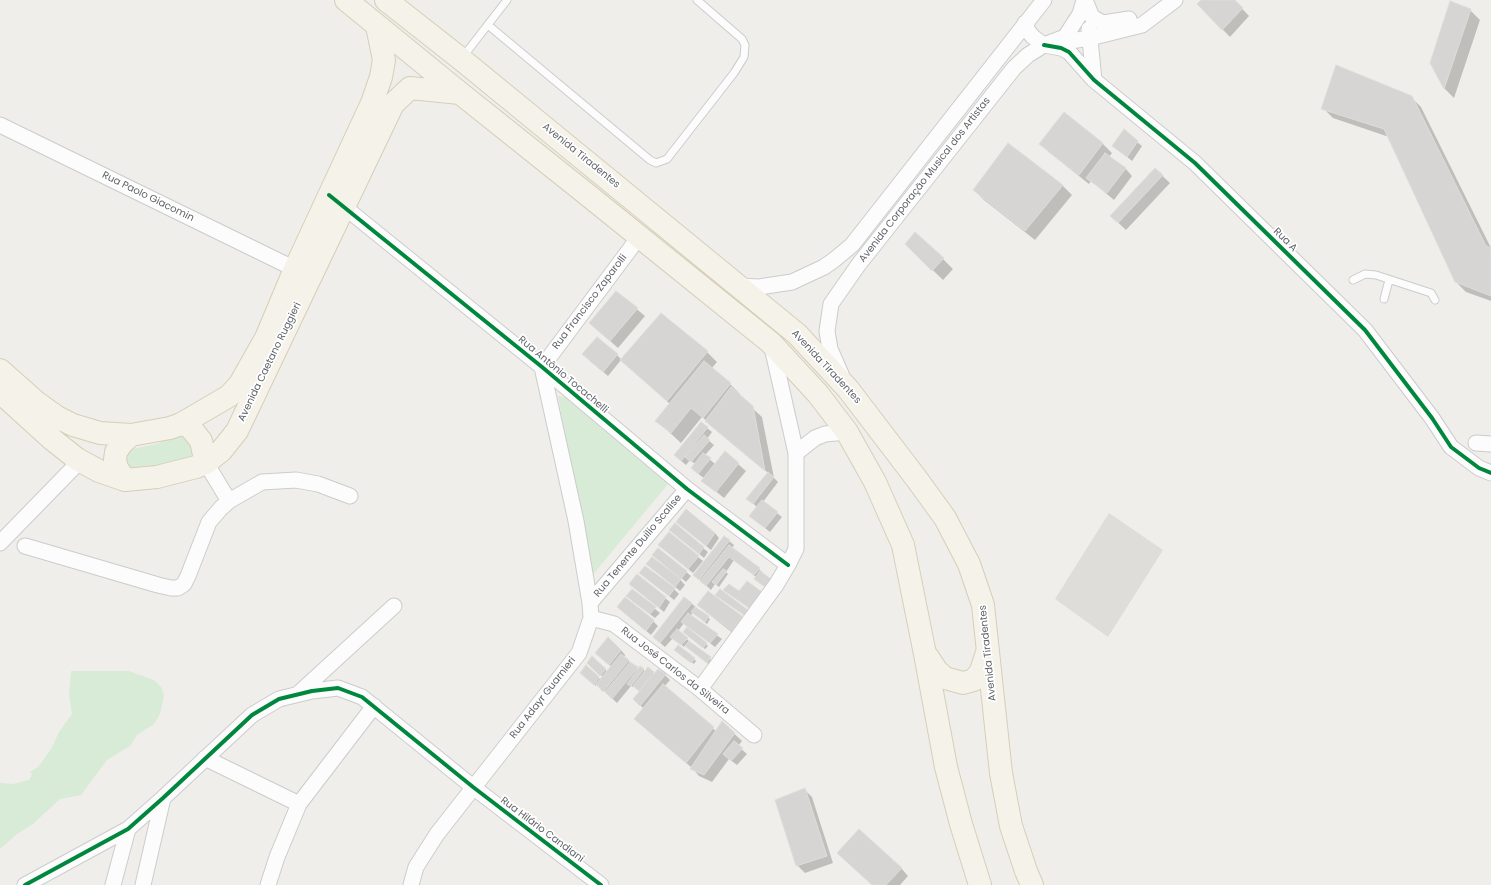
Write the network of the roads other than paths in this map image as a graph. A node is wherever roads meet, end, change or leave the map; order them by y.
1 (346, 0) edge
2 (386, 0) edge
3 (507, 0) edge
4 (697, 0) edge
5 (1044, 0) edge
6 (1084, 0) edge
7 (1175, 0) edge
8 (1153, 16) junction
9 (1025, 24) junction
10 (488, 25) junction
11 (377, 26) junction
12 (1090, 38) junction
13 (1044, 45) junction
14 (461, 59) junction
15 (384, 60) junction
16 (1094, 80) junction
17 (410, 88) junction
18 (460, 93) junction
19 (0, 125) edge
20 (337, 201) junction
21 (639, 237) junction
22 (843, 252) junction
23 (859, 264) junction
24 (295, 269) junction
25 (1353, 280) dead end
26 (1389, 280) junction
27 (739, 286) junction
28 (1384, 299) dead end
29 (1435, 300) dead end
30 (771, 343) junction
31 (542, 367) junction
32 (0, 370) edge
33 (848, 389) junction
34 (0, 392) edge
35 (181, 424) junction
36 (847, 432) junction
37 (131, 435) junction
38 (796, 453) junction
39 (80, 460) junction
40 (206, 463) junction
41 (1491, 473) edge
42 (125, 480) junction
43 (687, 489) junction
44 (350, 496) dead end
45 (229, 501) junction
46 (0, 543) edge
47 (25, 546) dead end
48 (788, 565) junction
49 (590, 603) junction
50 (394, 606) dead end
51 (591, 618) junction
52 (988, 651) junction
53 (926, 654) junction
54 (700, 688) junction
55 (298, 694) junction
56 (374, 706) junction
57 (754, 735) dead end
58 (205, 758) junction
59 (473, 787) junction
60 (163, 798) junction
61 (299, 804) junction
62 (128, 829) junction
63 (24, 885) edge
64 (113, 885) edge
65 (143, 885) edge
66 (268, 885) edge
67 (411, 885) edge
68 (601, 885) edge
69 (980, 885) edge
70 (1032, 885) edge

1 - 11 main road
2 - 14 main road, Avenida Tiradentes
3 - 10 lane
4 - 10 lane
5 - 9 street, Avenida Corporação Musical dos Artistas
6 - 8 street
6 - 12 street
6 - 13 street, Avenida Corporação Musical dos Artistas
7 - 8 street
8 - 12 street
9 - 13 street
9 - 22 street, Avenida Corporação Musical dos Artistas
10 - 14 lane
11 - 15 main road, Avenida Caetano Ruggieri
11 - 18 main road
12 - 13 street
12 - 16 street
13 - 16 street, Rua A
13 - 23 street, Avenida Corporação Musical dos Artistas
14 - 27 main road, Avenida Tiradentes
15 - 17 main road
15 - 20 main road, Avenida Caetano Ruggieri
16 - 41 street, Rua A
17 - 18 main road
17 - 20 main road, Avenida Caetano Ruggieri
18 - 21 main road
19 - 24 street, Rua Paolo Giacomin
20 - 24 main road, Avenida Caetano Ruggieri
20 - 31 street, Rua Antônio Tocachelli
20 - 40 main road, Avenida Caetano Ruggieri
21 - 30 main road
21 - 31 street, Rua Francisco Zaparolli
22 - 23 street
22 - 27 street, Avenida Corporação Musical dos Artistas
23 - 33 street, Avenida Corporação Musical dos Artistas
24 - 35 main road, Avenida Caetano Ruggieri
25 - 26 lane
26 - 28 lane
26 - 29 lane
27 - 33 main road, Avenida Tiradentes
30 - 36 main road
30 - 38 street
31 - 43 street, Rua Antônio Tocachelli
31 - 49 street, Rua Adayr Guarnieri
32 - 37 main road, Avenida Caetano Ruggieri
33 - 52 main road, Avenida Tiradentes
34 - 39 main road, Avenida Caetano Ruggieri
35 - 37 main road, Avenida Caetano Ruggieri
35 - 40 main road
36 - 38 street
36 - 53 main road
37 - 42 main road
38 - 48 street
39 - 42 main road, Avenida Caetano Ruggieri
39 - 46 street
40 - 42 main road, Avenida Caetano Ruggieri
40 - 45 street
43 - 48 street, Rua Antônio Tocachelli
43 - 49 street, Rua Tenente Duilio Scalise
44 - 45 street
45 - 47 street
48 - 54 street
49 - 51 street, Rua Adayr Guarnieri
50 - 55 street
51 - 54 street, Rua José Carlos da Silveira
51 - 59 street, Rua Adayr Guarnieri
52 - 53 main road
52 - 70 main road, Avenida Tiradentes
53 - 69 main road
54 - 57 street, Rua José Carlos da Silveira
55 - 56 street, Rua Hilário Candiani
55 - 58 street, Rua Hilário Candiani
56 - 59 street, Rua Hilário Candiani
56 - 61 street
58 - 60 street, Rua Hilário Candiani
58 - 61 street
59 - 67 street, Rua Adayr Guarnieri
59 - 68 street, Rua Hilário Candiani
60 - 62 street, Rua Hilário Candiani
60 - 65 street
61 - 66 street
62 - 63 street, Rua Hilário Candiani
62 - 64 street

